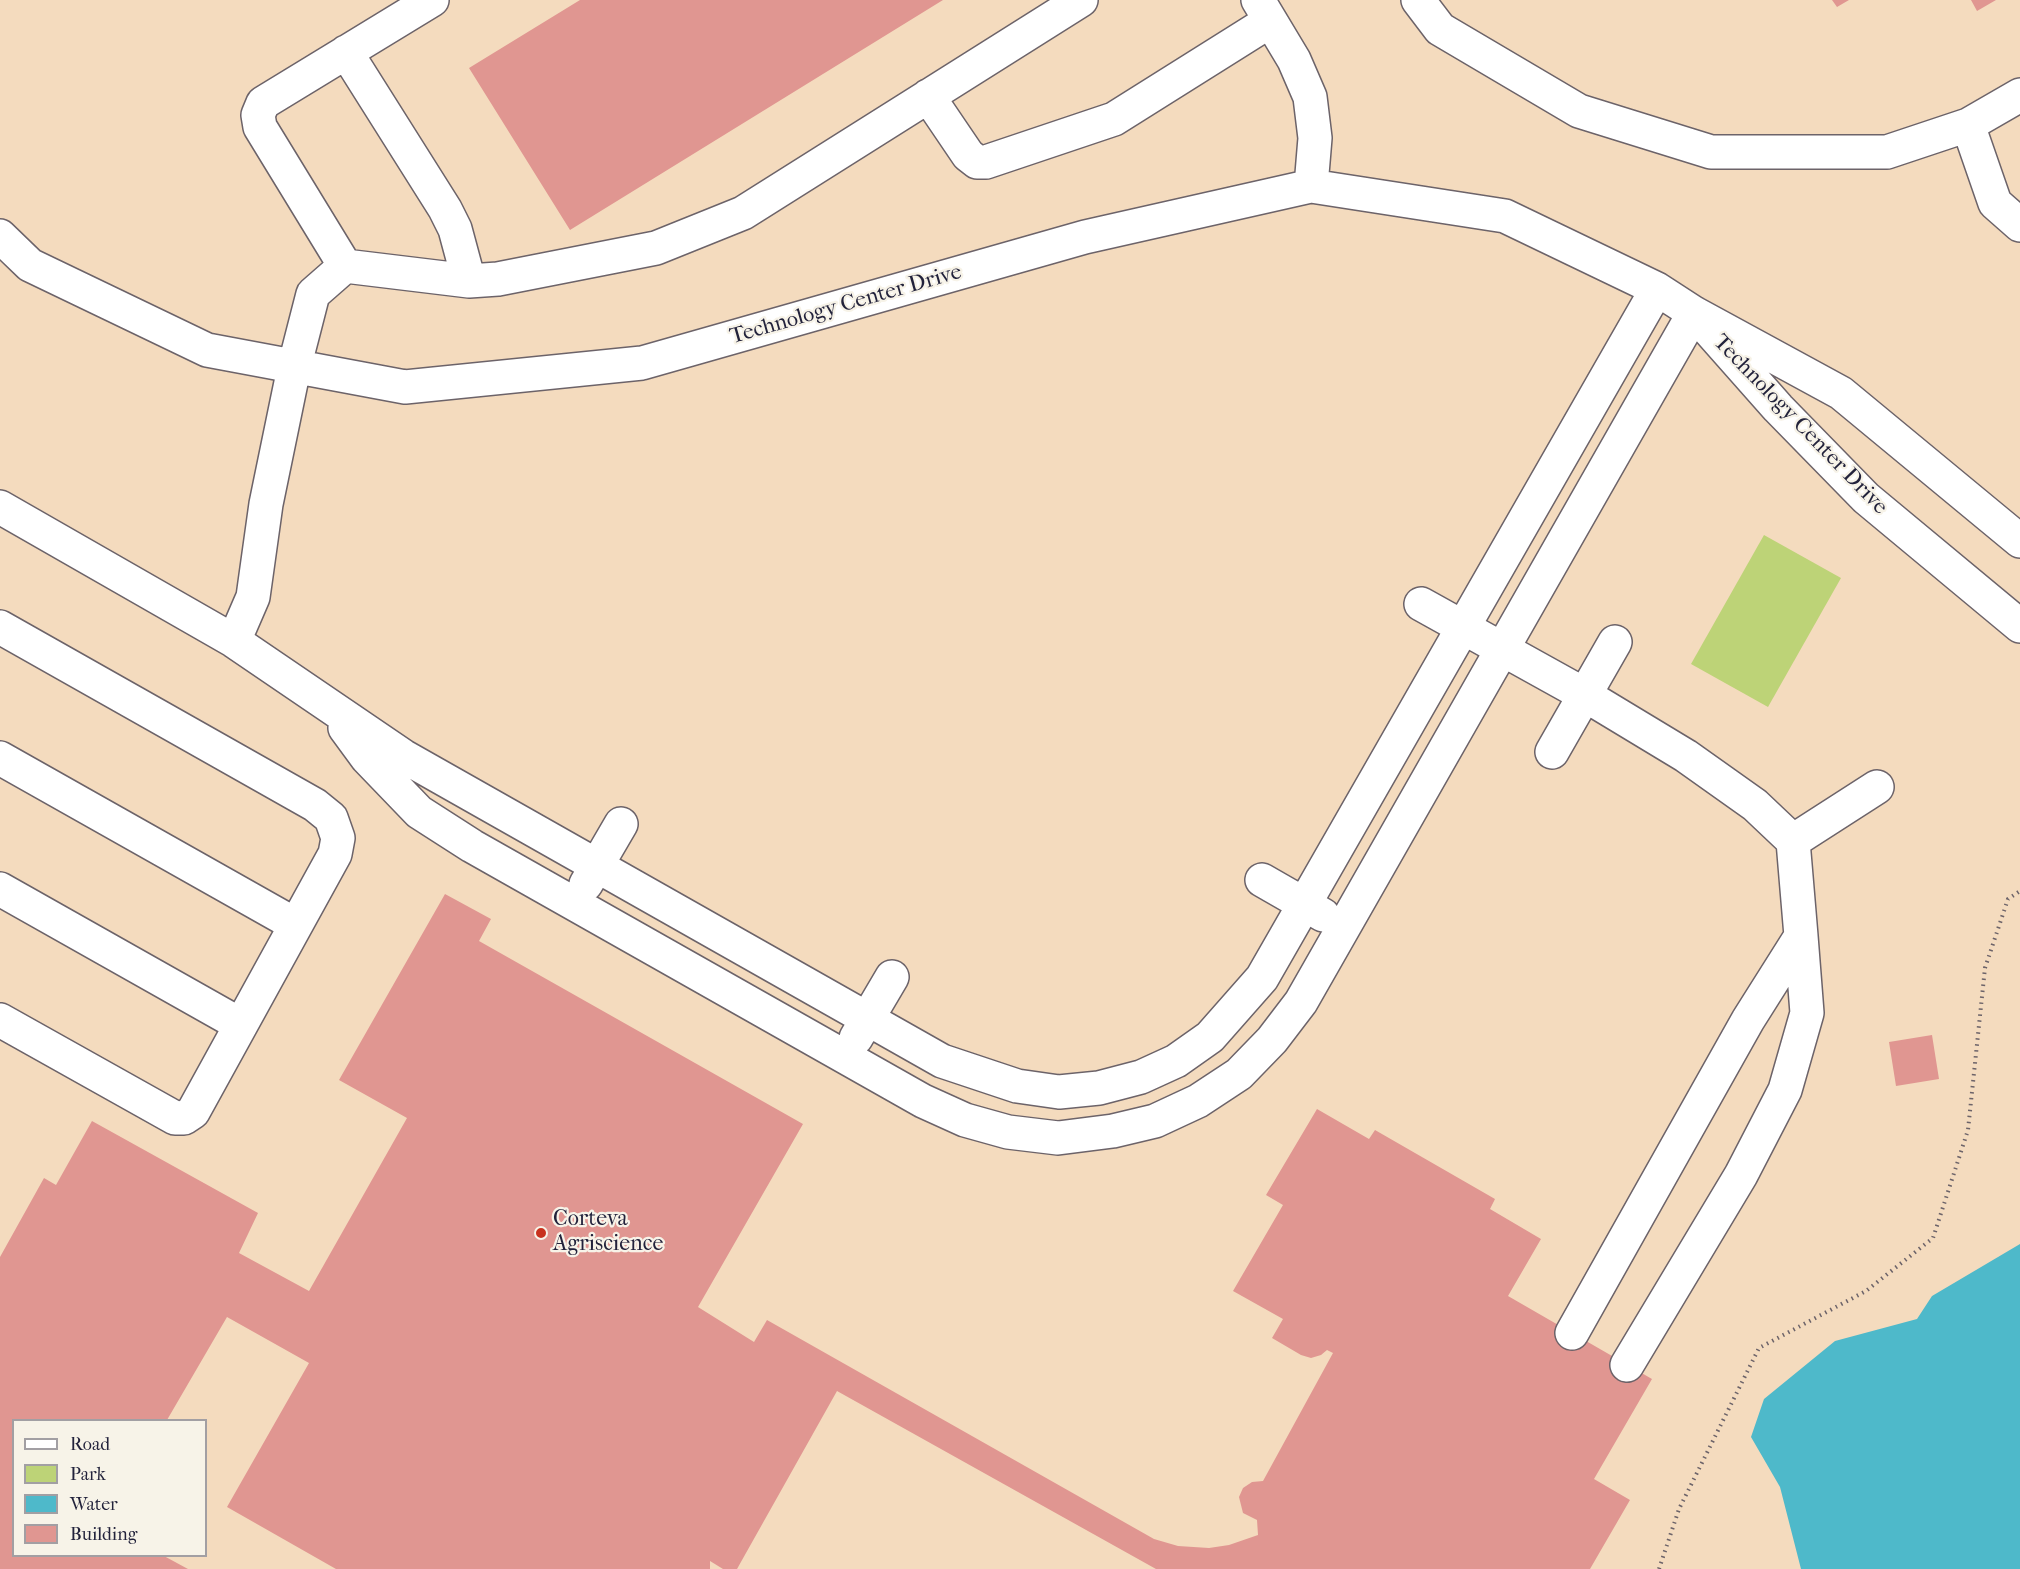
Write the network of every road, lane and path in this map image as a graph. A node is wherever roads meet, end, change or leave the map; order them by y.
1 (432, 0) edge
2 (1081, 0) edge
3 (1418, 0) edge
4 (1264, 11) edge
5 (346, 52) junction
6 (2020, 95) edge
7 (928, 96) junction
8 (1968, 125) junction
9 (1311, 186) junction
10 (2020, 225) edge
11 (0, 236) edge
12 (345, 266) junction
13 (469, 281) junction
14 (1657, 289) junction
15 (1694, 313) junction
16 (294, 368) junction
17 (0, 507) edge
18 (2020, 541) edge
19 (1421, 603) dead end
20 (2020, 626) edge
21 (0, 627) edge
22 (1464, 628) junction
23 (234, 641) junction
24 (1615, 642) dead end
25 (1502, 649) junction
26 (1585, 695) junction
27 (329, 706) junction
28 (1552, 752) dead end
29 (0, 758) edge
30 (1877, 788) dead end
31 (621, 824) dead end
32 (1793, 842) junction
33 (596, 865) junction
34 (1262, 880) dead end
35 (0, 889) edge
36 (2020, 891) edge
37 (574, 903) junction
38 (1305, 904) junction
39 (296, 925) junction
40 (1344, 926) junction
41 (1801, 936) junction
42 (892, 977) dead end
43 (867, 1018) junction
44 (0, 1020) edge
45 (241, 1024) junction
46 (844, 1057) junction
47 (1572, 1333) dead end
48 (1627, 1365) dead end
49 (1659, 1569) edge

1 - 5 street
2 - 7 street
3 - 8 street
4 - 7 street
4 - 9 street
5 - 12 street
5 - 13 street
6 - 8 street
7 - 13 street
8 - 10 street
9 - 14 street, Technology Center Drive
9 - 16 street, Technology Center Drive
11 - 16 street, Technology Center Drive
12 - 13 street
12 - 16 street
14 - 15 street, Technology Center Drive
14 - 22 street
15 - 18 street, Technology Center Drive
15 - 20 street, Technology Center Drive
15 - 25 street
16 - 23 street
17 - 23 street
19 - 22 street
21 - 39 street
22 - 25 street
22 - 38 street
23 - 27 street
24 - 26 street
25 - 26 street
25 - 40 street
26 - 28 street
26 - 32 street
27 - 33 street
27 - 37 street
29 - 39 street
30 - 32 street
31 - 33 street
32 - 41 street
33 - 37 street
33 - 43 street
34 - 38 street
35 - 45 street
36 - 49 path
37 - 46 street
38 - 40 street
38 - 43 street
39 - 45 street
40 - 46 street
41 - 47 street
41 - 48 street
42 - 43 street
43 - 46 street
44 - 45 street

